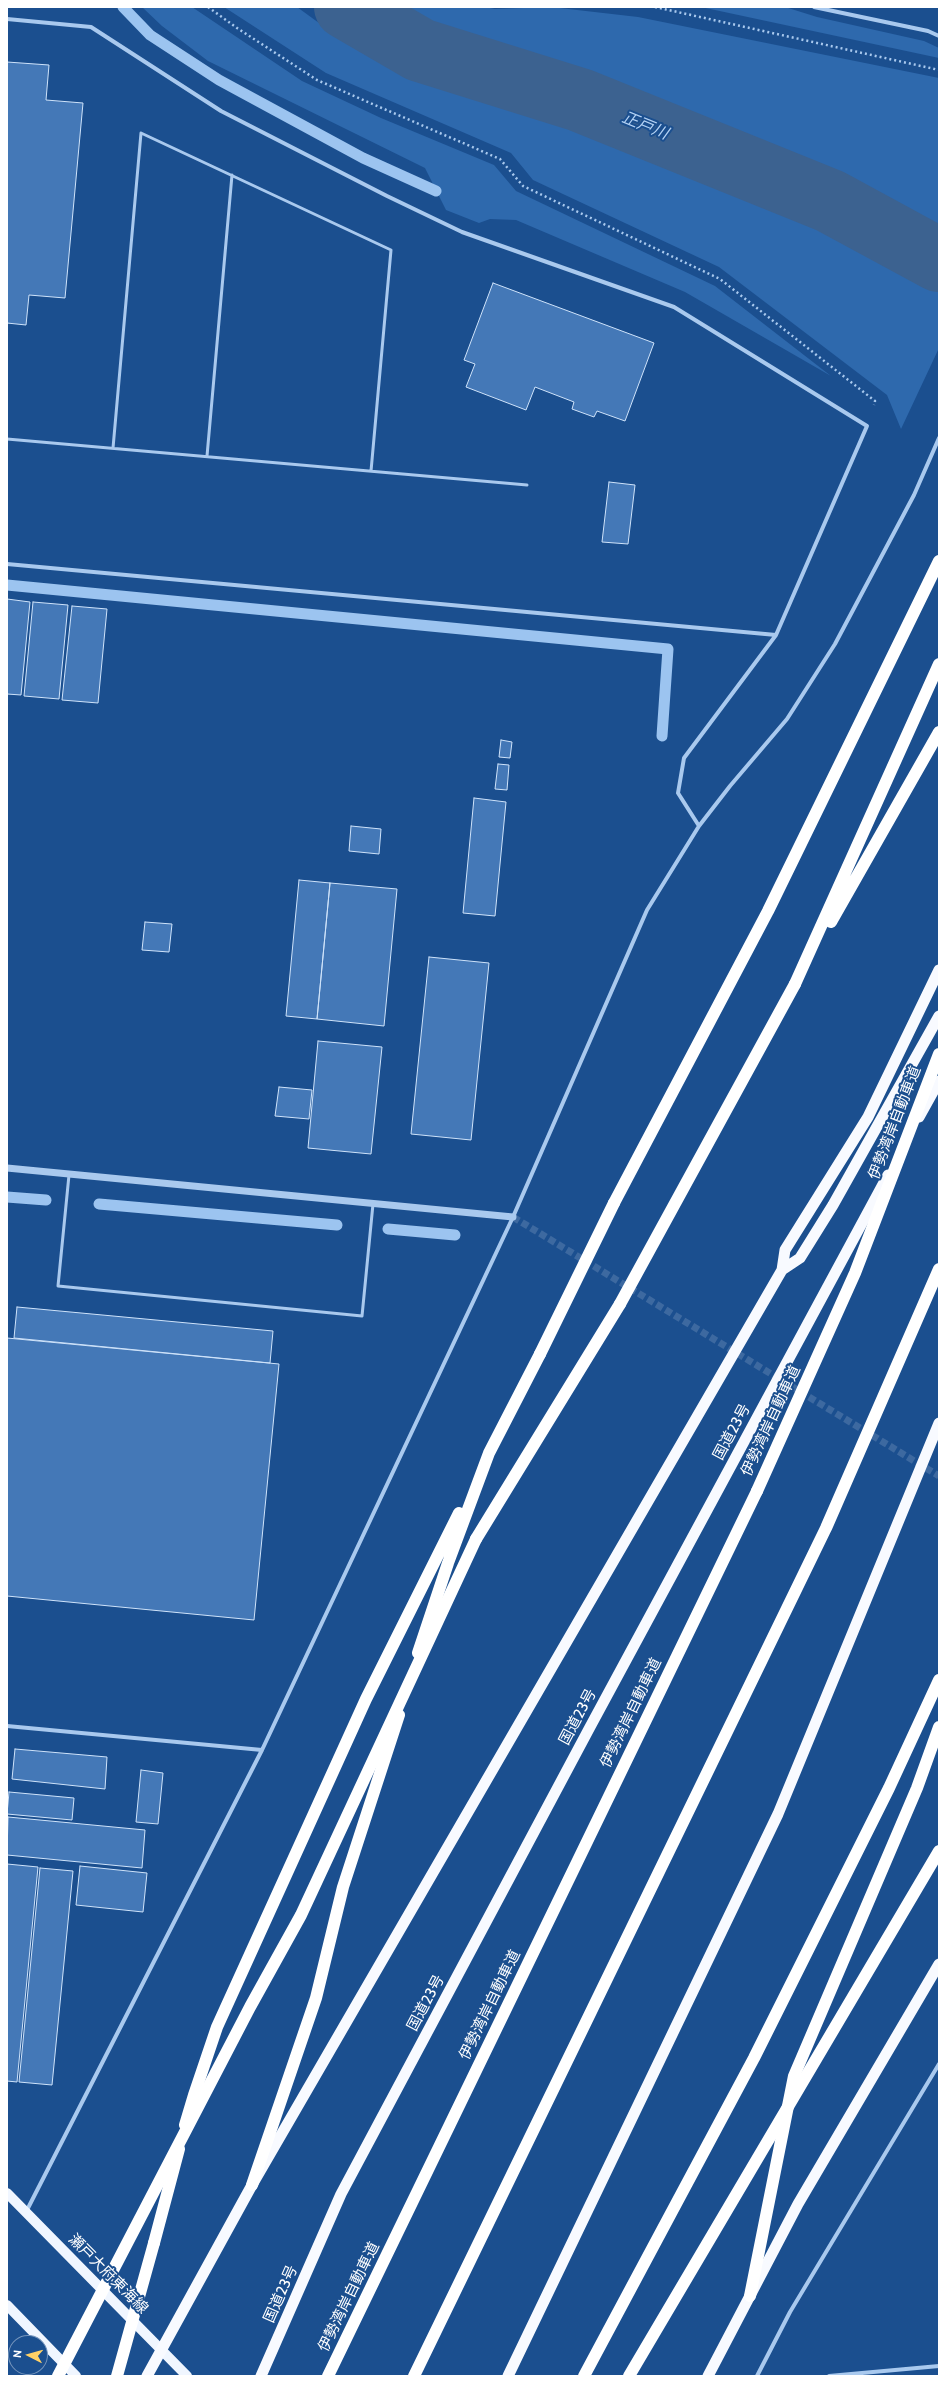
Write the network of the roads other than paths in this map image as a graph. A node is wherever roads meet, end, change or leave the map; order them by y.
1 (814, 7) edge
2 (7, 19) edge
3 (939, 36) edge
4 (232, 175) junction
5 (939, 438) edge
6 (7, 439) edge
7 (113, 448) junction
8 (207, 456) junction
9 (371, 471) junction
10 (527, 485) dead end
11 (939, 561) edge
12 (7, 564) edge
13 (776, 635) junction
14 (939, 664) edge
15 (939, 732) edge
16 (699, 826) junction
17 (939, 970) edge
18 (795, 984) junction
19 (939, 1016) edge
20 (939, 1054) edge
21 (939, 1081) edge
22 (7, 1168) edge
23 (69, 1174) junction
24 (373, 1204) junction
25 (513, 1217) junction
26 (939, 1269) edge
27 (782, 1270) junction
28 (939, 1423) edge
29 (489, 1453) junction
30 (939, 1680) edge
31 (7, 1726) edge
32 (939, 1727) edge
33 (262, 1750) junction
34 (939, 1851) edge
35 (939, 1964) edge
36 (939, 2064) edge
37 (252, 2185) junction
38 (7, 2193) edge
39 (26, 2212) junction
40 (750, 2296) junction
41 (7, 2305) edge
42 (162, 2349) junction
43 (939, 2366) edge
44 (58, 2376) edge
45 (76, 2376) edge
46 (116, 2376) edge
47 (147, 2376) edge
48 (187, 2376) edge
49 (261, 2376) edge
50 (328, 2376) edge
51 (414, 2376) edge
52 (508, 2376) edge
53 (584, 2376) edge
54 (629, 2376) edge
55 (708, 2376) edge
56 (757, 2376) edge
57 (829, 2376) edge

1 - 3 street
2 - 13 street
4 - 7 lane
4 - 8 lane
4 - 9 lane
5 - 16 street
6 - 7 lane
7 - 8 lane
8 - 9 lane
9 - 10 lane
11 - 29 highway, bridge
12 - 13 street
13 - 16 street
14 - 18 highway
15 - 18 highway
16 - 25 street
17 - 27 highway
18 - 44 highway, bridge
19 - 27 highway
20 - 50 highway, 伊勢湾岸自動車道, bridge
21 - 49 highway, 国道23号
22 - 23 street
23 - 24 street
23 - 24 lane
24 - 25 street
25 - 33 street
26 - 51 highway, bridge
27 - 37 highway
28 - 52 highway
29 - 37 highway
29 - 46 highway, bridge
30 - 53 highway
31 - 33 street
32 - 40 highway
33 - 39 street
34 - 54 highway, bridge
35 - 40 highway
36 - 56 street
37 - 42 highway
38 - 39 main road, 瀬戸大府東海線
39 - 42 main road, 瀬戸大府東海線
40 - 55 highway
41 - 45 main road
42 - 47 highway
42 - 48 main road, 瀬戸大府東海線
43 - 57 street

